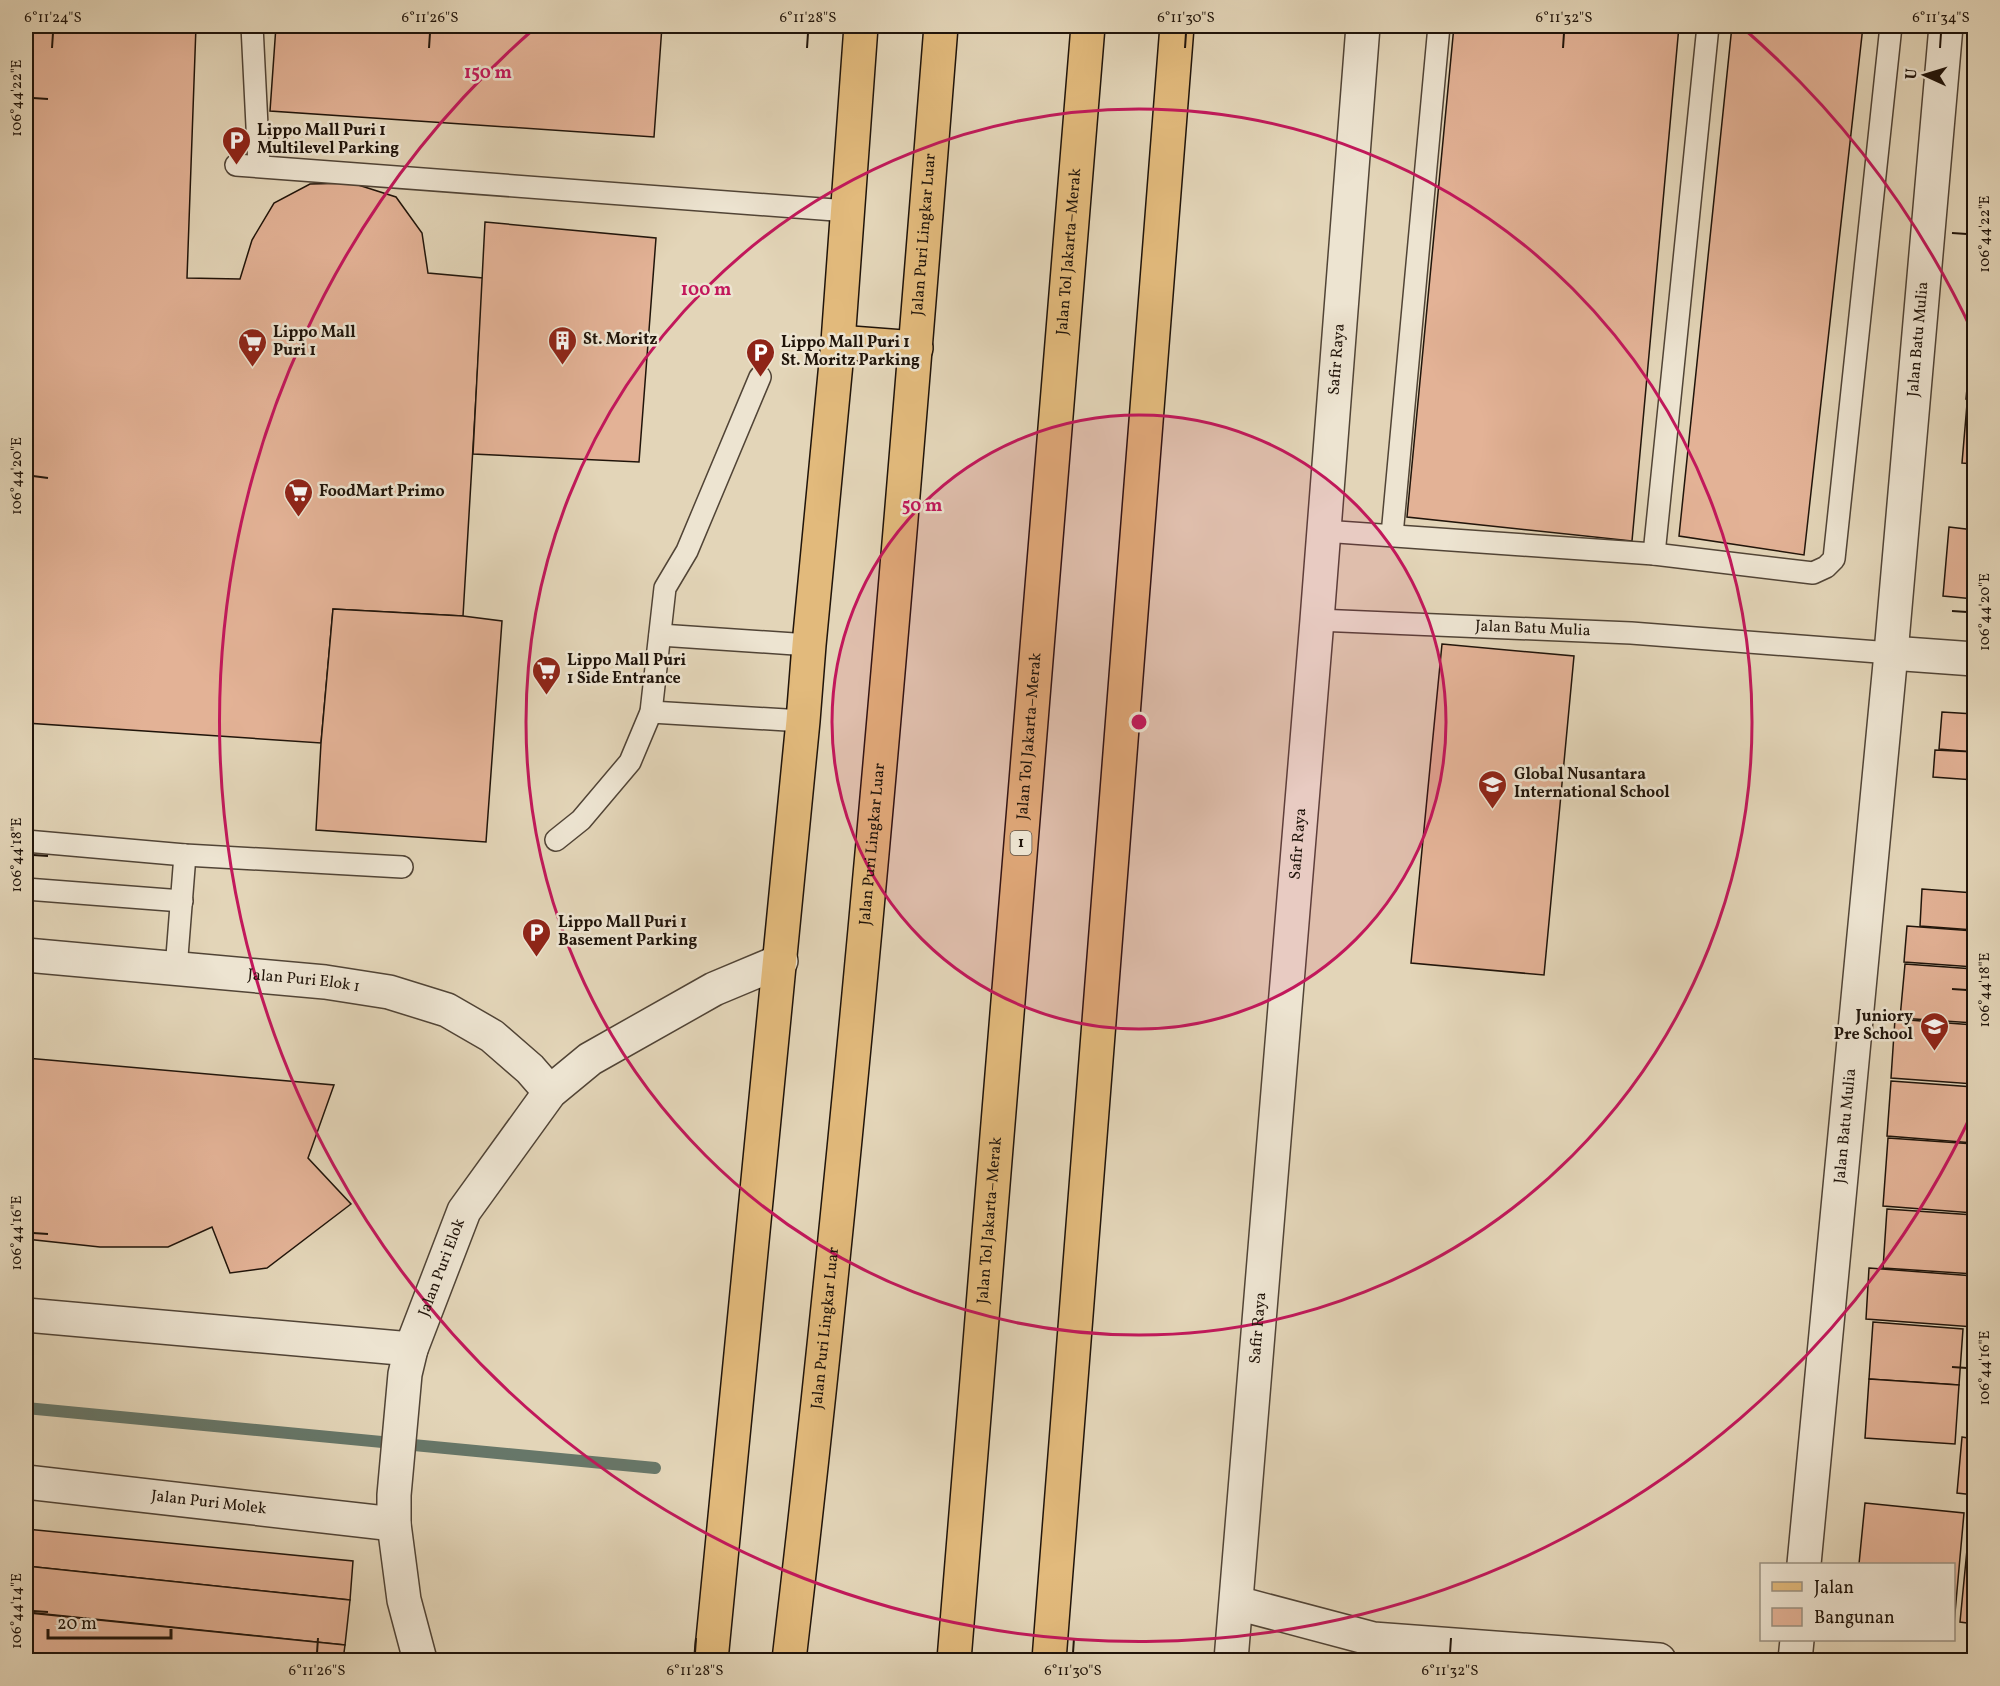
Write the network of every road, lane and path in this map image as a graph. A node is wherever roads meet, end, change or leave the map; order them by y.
1 (252, 26) edge
2 (861, 26) edge
3 (941, 26) edge
4 (1088, 26) edge
5 (1177, 26) edge
6 (1364, 26) edge
7 (1439, 26) edge
8 (1708, 26) edge
9 (1891, 26) edge
10 (1947, 26) edge
11 (236, 165) dead end
12 (259, 166) junction
13 (848, 211) junction
14 (838, 342) junction
15 (916, 348) junction
16 (760, 377) dead end
17 (1323, 531) junction
18 (1392, 535) junction
19 (1654, 554) junction
20 (1317, 620) junction
21 (660, 635) junction
22 (809, 645) junction
23 (1891, 653) junction
24 (1974, 659) edge
25 (651, 711) junction
26 (803, 722) junction
27 (556, 840) dead end
28 (26, 841) edge
29 (185, 855) junction
30 (402, 867) dead end
31 (26, 889) edge
32 (182, 901) junction
33 (26, 955) edge
34 (781, 962) junction
35 (176, 969) junction
36 (550, 1092) junction
37 (26, 1315) edge
38 (408, 1362) junction
39 (26, 1482) edge
40 (967, 1509) junction
41 (394, 1510) junction
42 (1804, 1563) edge
43 (1237, 1603) junction
44 (1797, 1641) edge
45 (420, 1660) edge
46 (711, 1660) edge
47 (789, 1660) edge
48 (933, 1660) edge
49 (954, 1660) edge
50 (1049, 1660) edge
51 (1231, 1660) edge
52 (1659, 1660) edge
53 (1795, 1660) edge

1 - 12 lane
2 - 13 main road
3 - 15 main road, Jalan Puri Lingkar Luar
4 - 40 main road, Jalan Tol Jakarta–Merak / 1
5 - 50 main road
6 - 17 street, Safir Raya
7 - 18 lane
8 - 19 lane
9 - 19 lane
10 - 23 street, Jalan Batu Mulia
11 - 12 lane
12 - 13 lane
13 - 14 main road
14 - 15 main road
14 - 22 main road
15 - 47 main road, Jalan Puri Lingkar Luar
16 - 21 lane
17 - 18 lane
17 - 20 street, Safir Raya
18 - 19 lane
20 - 23 lane, Jalan Batu Mulia
20 - 43 street, Safir Raya
21 - 22 lane
21 - 25 lane
22 - 26 main road
23 - 24 street, Jalan Batu Mulia
23 - 42 street, Jalan Batu Mulia
25 - 26 lane
25 - 27 lane
26 - 34 main road
28 - 29 lane
29 - 30 lane
29 - 32 lane
31 - 32 lane
32 - 35 lane
33 - 35 street, Jalan Puri Elok 1
34 - 36 street, Jalan Puri Elok
34 - 46 main road
35 - 36 street, Jalan Puri Elok 1
36 - 38 street, Jalan Puri Elok
37 - 38 street
38 - 41 street
39 - 41 street, Jalan Puri Molek
40 - 48 main road
40 - 49 main road, Jalan Tol Jakarta–Merak / 1
41 - 45 street
43 - 51 street, Safir Raya
43 - 52 street
44 - 53 street

